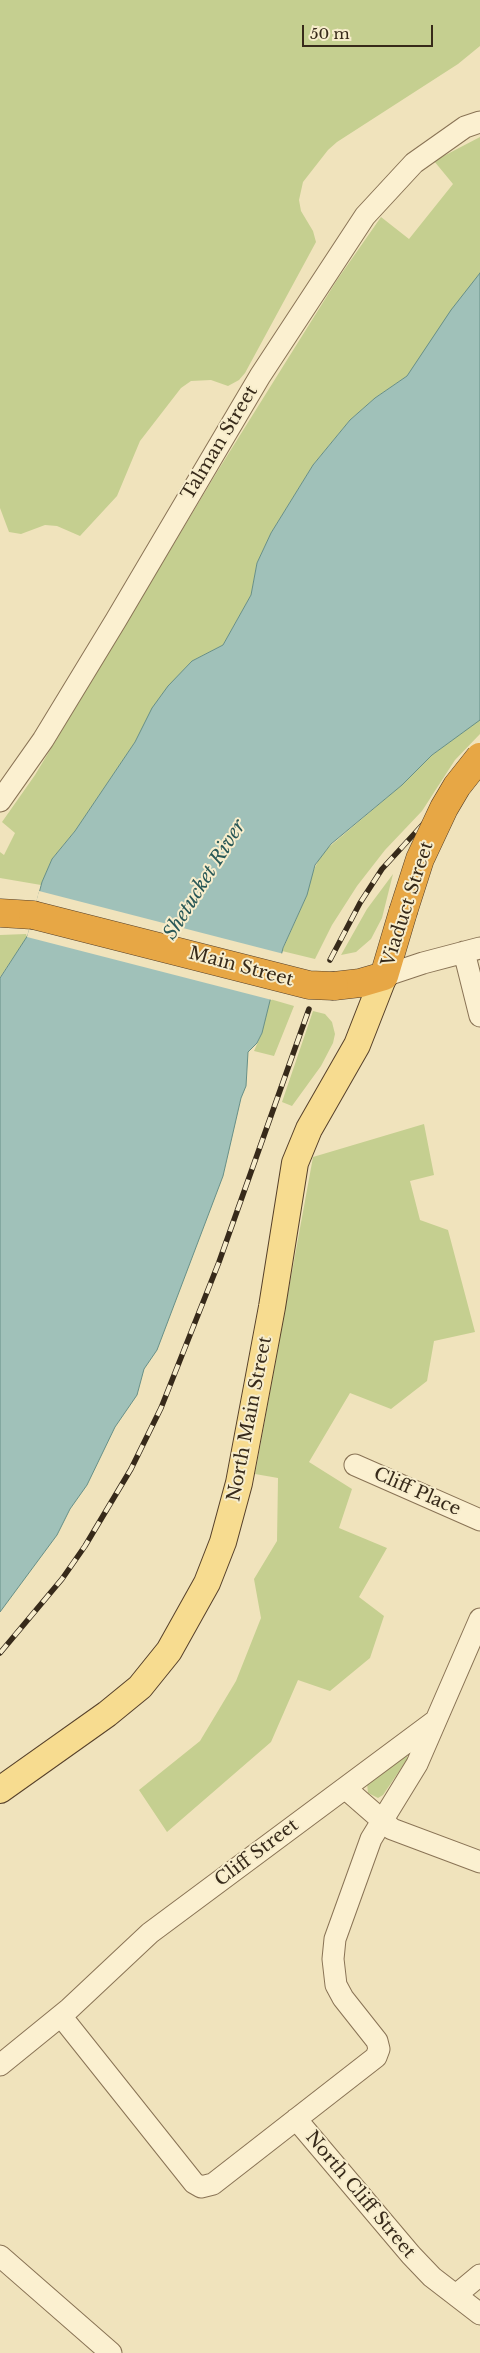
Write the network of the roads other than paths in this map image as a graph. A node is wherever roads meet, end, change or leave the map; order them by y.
1 (480, 122) edge
2 (480, 757) edge
3 (0, 801) edge
4 (0, 913) edge
5 (472, 950) edge
6 (384, 976) junction
7 (480, 1016) edge
8 (355, 1465) dead end
9 (480, 1520) edge
10 (480, 1621) edge
11 (436, 1720) junction
12 (345, 1788) junction
13 (0, 1790) edge
14 (381, 1821) junction
15 (480, 1862) edge
16 (61, 2016) junction
17 (0, 2065) edge
18 (296, 2119) junction
19 (0, 2256) edge
20 (480, 2275) edge
21 (456, 2296) junction
22 (480, 2314) edge
23 (111, 2353) edge

1 - 3 street, Talman Street
2 - 6 highway, Viaduct Street, bridge
4 - 6 highway, Main Street, bridge
5 - 6 street, Main Street
5 - 7 street
6 - 13 main road, North Main Street
8 - 9 street, Cliff Place
10 - 11 street, Cliff Street
11 - 12 street, Cliff Street
11 - 14 street
12 - 14 street
12 - 16 street, Cliff Street
14 - 15 street
14 - 18 street
16 - 17 street, Cliff Street
16 - 18 street, North Cliff Street
18 - 21 street, North Cliff Street
19 - 23 street
20 - 21 street
21 - 22 street, North Cliff Street

